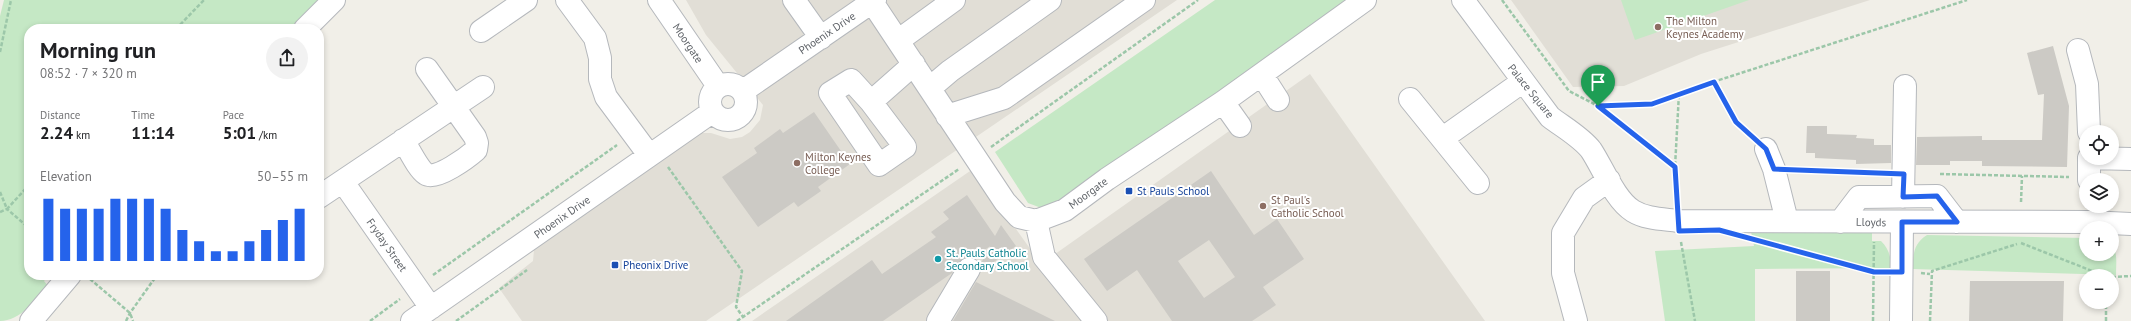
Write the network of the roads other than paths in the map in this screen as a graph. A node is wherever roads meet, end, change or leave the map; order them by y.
1 (334, 0) edge
2 (526, 0) edge
3 (567, 0) edge
4 (659, 0) edge
5 (794, 0) edge
6 (954, 0) edge
7 (1050, 0) edge
8 (1365, 0) edge
9 (1463, 0) edge
10 (874, 1) edge
11 (1134, 4) edge
12 (310, 24) edge
13 (481, 31) dead end
14 (821, 38) junction
15 (899, 40) junction
16 (2078, 50) dead end
17 (914, 64) junction
18 (427, 69) dead end
19 (1262, 75) junction
20 (1522, 82) junction
21 (718, 86) junction
22 (1905, 86) dead end
23 (483, 87) dead end
24 (930, 88) junction
25 (743, 91) junction
26 (1410, 99) dead end
27 (1278, 100) dead end
28 (871, 102) dead end
29 (1223, 102) junction
30 (452, 106) junction
31 (712, 112) junction
32 (947, 116) junction
33 (2089, 125) edge
34 (1240, 126) dead end
35 (1443, 138) junction
36 (403, 140) junction
37 (1766, 149) road end
38 (653, 153) junction
39 (2131, 159) edge
40 (2089, 168) edge
41 (344, 182) junction
42 (1478, 183) dead end
43 (1614, 188) junction
44 (324, 194) edge
45 (1903, 197) junction
46 (2089, 214) edge
47 (1036, 221) junction
48 (1787, 221) junction
49 (1840, 222) junction
50 (1902, 222) junction
51 (1957, 222) junction
52 (2131, 224) edge
53 (969, 269) dead end
54 (66, 280) edge
55 (425, 315) edge
56 (30, 320) edge
57 (938, 321) edge
58 (1096, 321) edge
59 (1576, 321) edge
60 (1901, 321) edge

1 - 12 street
2 - 13 street
3 - 38 street
4 - 21 street, Moorgate
5 - 14 street
6 - 15 street
7 - 24 street
8 - 19 street, Moorgate
9 - 20 street, Palace Square
10 - 14 street, Phoenix Drive
10 - 15 street
11 - 32 street
14 - 25 street, Phoenix Drive
15 - 17 street
16 - 33 street
17 - 24 street
17 - 28 street
18 - 30 street
19 - 27 street
19 - 29 street, Moorgate
20 - 35 street
20 - 43 street, Palace Square
21 - 25 street
21 - 31 street
22 - 45 street
23 - 30 street
24 - 32 street
25 - 31 street
26 - 35 street
29 - 34 street
29 - 47 street, Moorgate
30 - 36 street
30 - 36 street
31 - 38 street, Phoenix Drive
32 - 47 street
35 - 42 street
36 - 41 street
37 - 48 street
38 - 55 street, Phoenix Drive
39 - 40 street
41 - 44 street
41 - 55 street, Fryday Street
43 - 48 street, Lloyds
43 - 59 street
45 - 49 street
45 - 51 street
46 - 51 street, Lloyds
46 - 52 street, Lloyds
47 - 58 street
48 - 49 street, Lloyds
49 - 50 street, Lloyds
50 - 51 street, Lloyds
50 - 60 street
53 - 57 street
54 - 56 street

